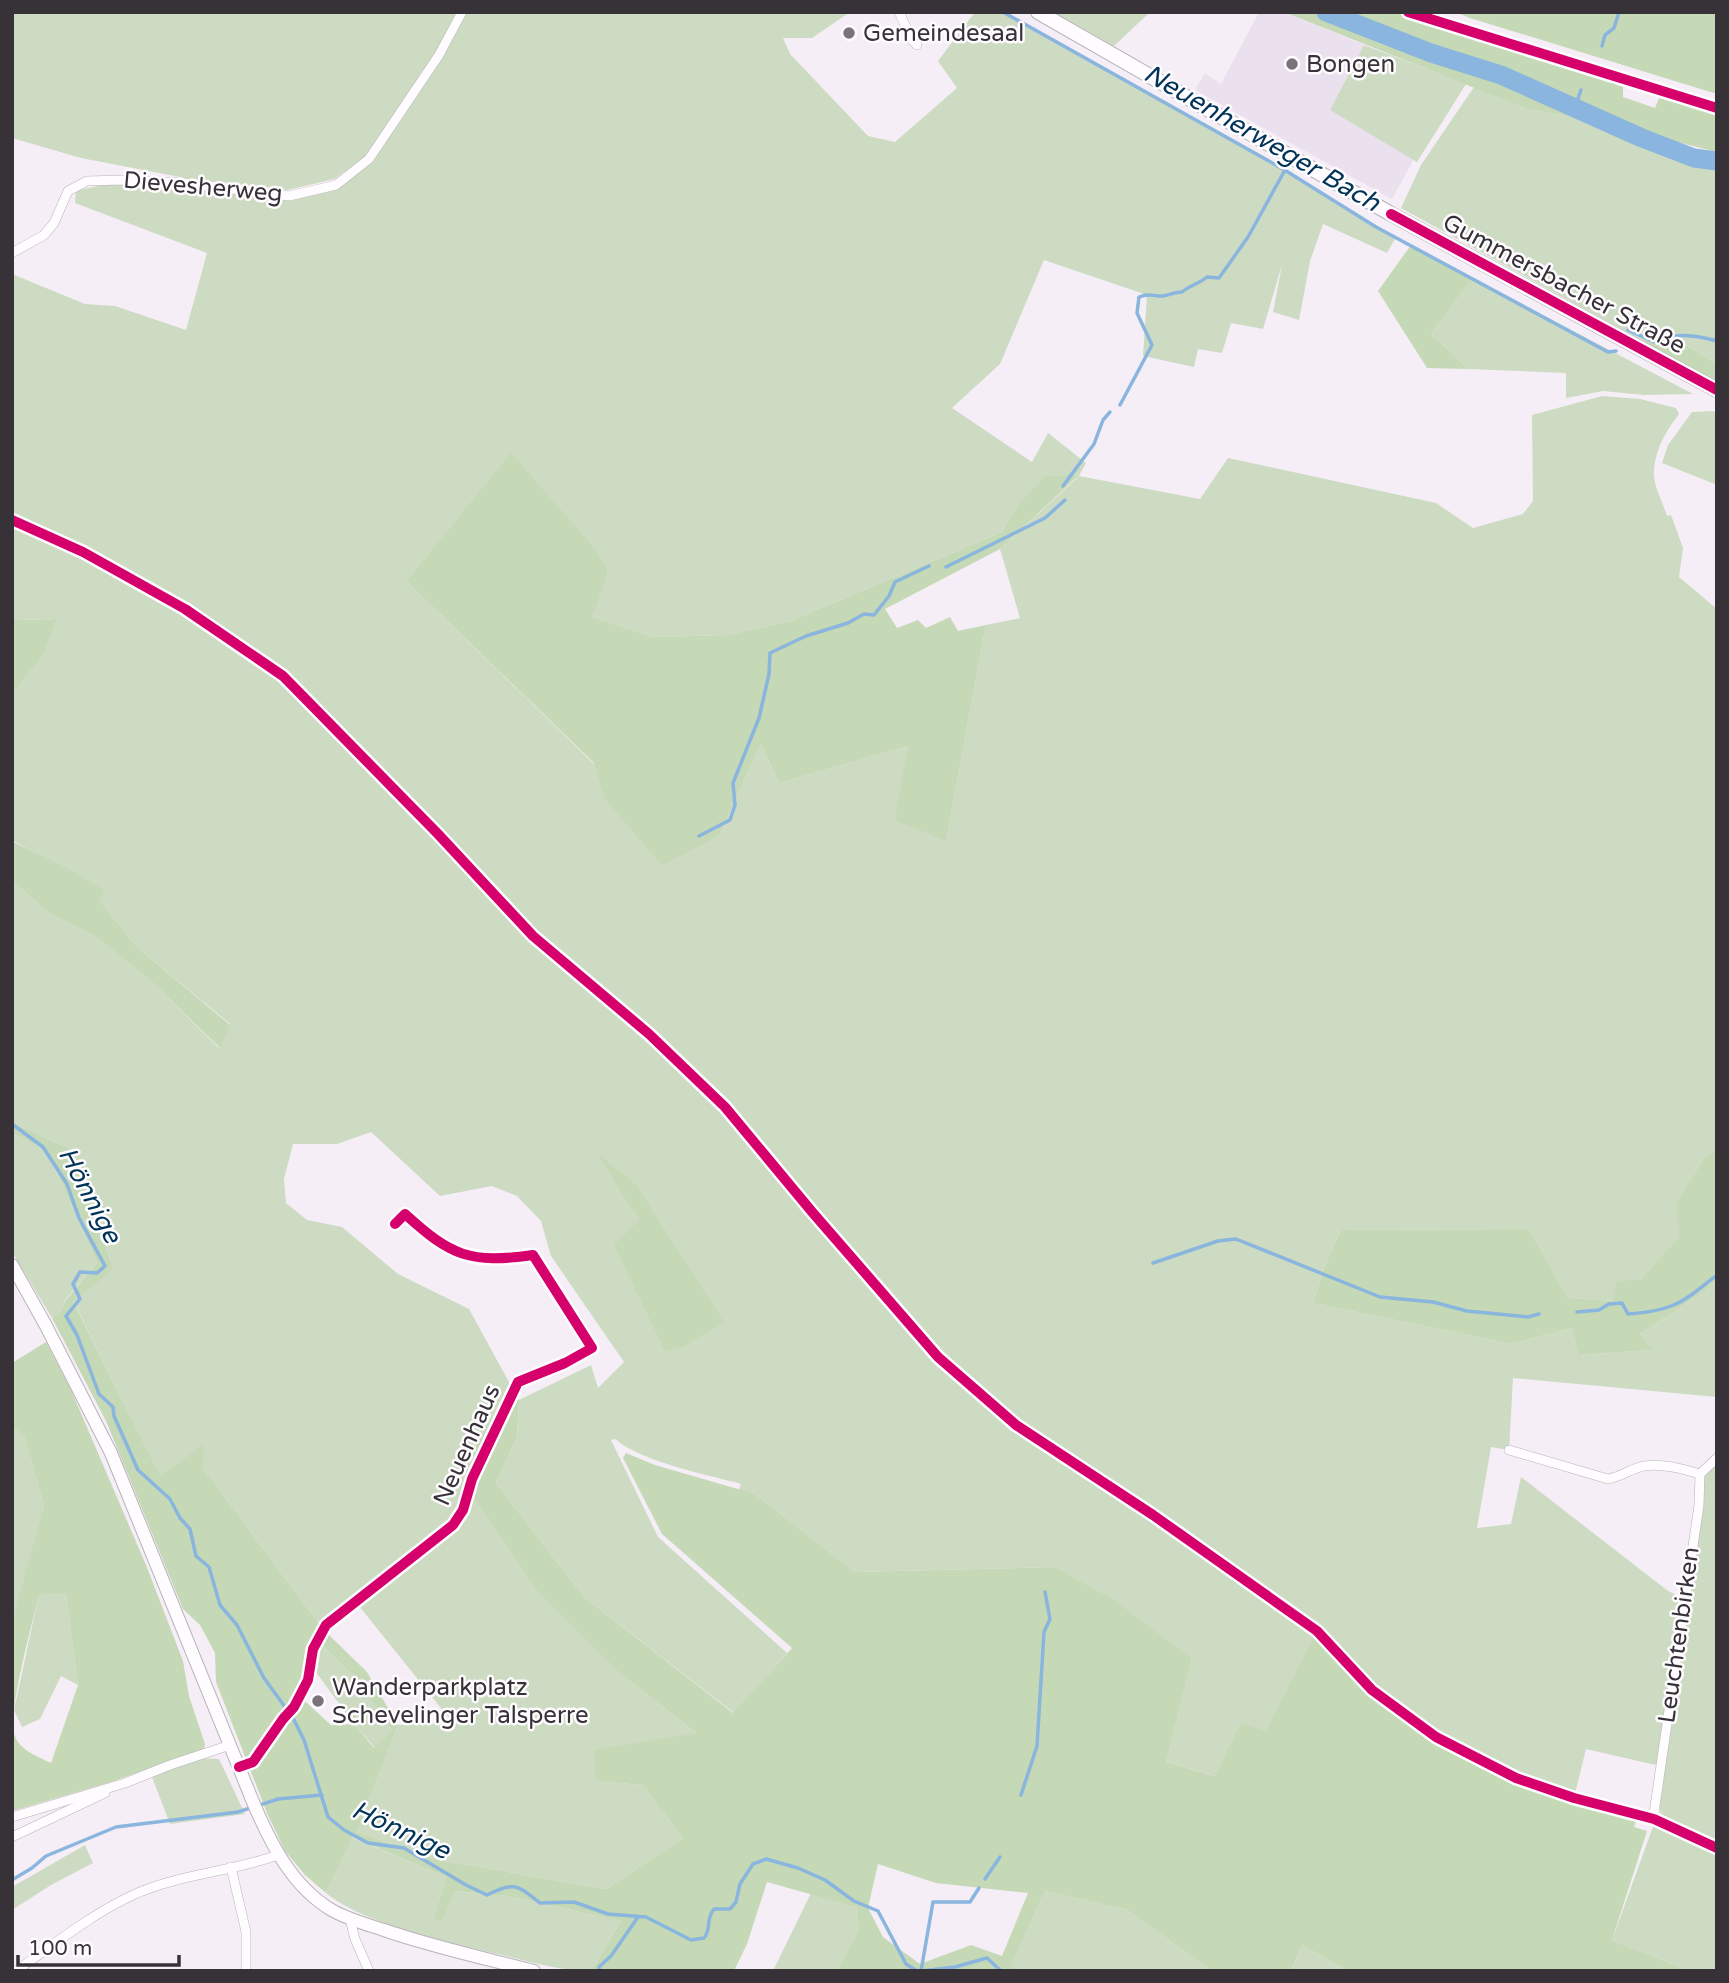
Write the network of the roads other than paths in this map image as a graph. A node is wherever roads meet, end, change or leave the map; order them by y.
1 (462, 12) edge
2 (899, 12) edge
3 (1038, 12) edge
4 (917, 45) dead end
5 (12, 253) edge
6 (1717, 390) edge
7 (395, 1224) dead end
8 (12, 1265) edge
9 (1509, 1450) dead end
10 (1717, 1458) edge
11 (1700, 1474) junction
12 (230, 1745) junction
13 (239, 1767) junction
14 (125, 1783) junction
15 (12, 1816) edge
16 (12, 1837) edge
17 (1717, 1848) edge
18 (278, 1855) junction
19 (230, 1867) junction
20 (350, 1919) junction
21 (16, 1971) edge
22 (246, 1971) edge
23 (369, 1971) edge
24 (534, 1971) edge

1 - 5 street, Dievesherweg
2 - 4 street
3 - 6 main road, Gummersbacher Straße
7 - 13 street, Neuenhaus
8 - 12 main road
9 - 11 street
10 - 11 street
11 - 17 street, Leuchtenbirken
12 - 13 main road
12 - 14 street
13 - 18 main road
14 - 15 street
14 - 16 street
18 - 19 street
18 - 20 main road
19 - 21 street
19 - 22 street
20 - 23 street
20 - 24 main road

